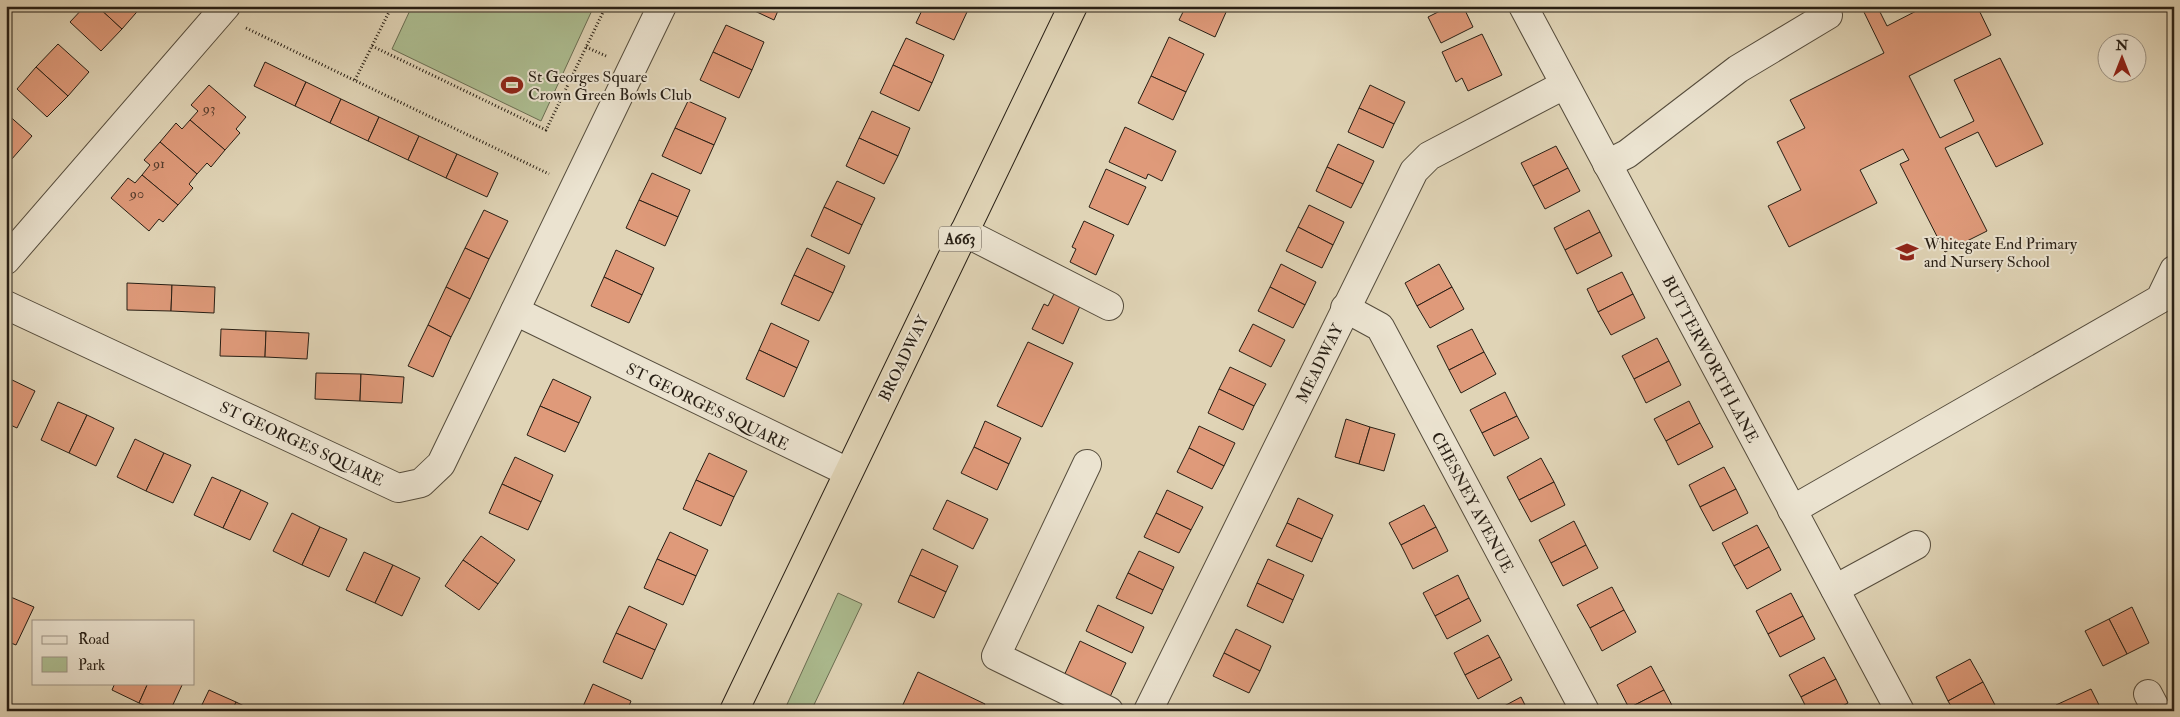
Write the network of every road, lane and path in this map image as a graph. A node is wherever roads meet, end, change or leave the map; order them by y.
1 (392, 6) edge
2 (606, 6) edge
3 (662, 6) edge
4 (1073, 6) edge
5 (1523, 6) edge
6 (1828, 15) dead end
7 (233, 16) edge
8 (372, 46) junction
9 (586, 47) junction
10 (610, 58) dead end
11 (355, 80) junction
12 (1564, 85) junction
13 (1607, 164) junction
14 (552, 175) dead end
15 (964, 232) junction
16 (6, 260) edge
17 (2174, 270) edge
18 (6, 305) edge
19 (1109, 306) dead end
20 (1345, 308) junction
21 (515, 311) junction
22 (1087, 464) dead end
23 (848, 472) junction
24 (1792, 510) junction
25 (1916, 545) dead end
26 (1835, 589) junction
27 (734, 711) edge
28 (1109, 711) edge
29 (1148, 711) edge
30 (1585, 711) edge
31 (1900, 711) edge

1 - 8 path
2 - 9 path
3 - 21 street, ST GEORGES SQUARE
4 - 15 highway, BROADWAY / A663
5 - 12 street, BUTTERWORTH LANE
6 - 13 street
7 - 11 path
7 - 16 street
8 - 9 path
8 - 11 path
9 - 10 path
11 - 14 path
12 - 13 street, BUTTERWORTH LANE
12 - 20 street, MEADWAY
13 - 24 street, BUTTERWORTH LANE
15 - 19 street
15 - 23 highway, BROADWAY / A663
17 - 24 street
18 - 21 street, ST GEORGES SQUARE
20 - 29 street, MEADWAY
20 - 30 street, CHESNEY AVENUE
21 - 23 street, ST GEORGES SQUARE
22 - 28 street
23 - 27 highway, BROADWAY / A663
24 - 26 street, BUTTERWORTH LANE
25 - 26 street
26 - 31 street, BUTTERWORTH LANE

